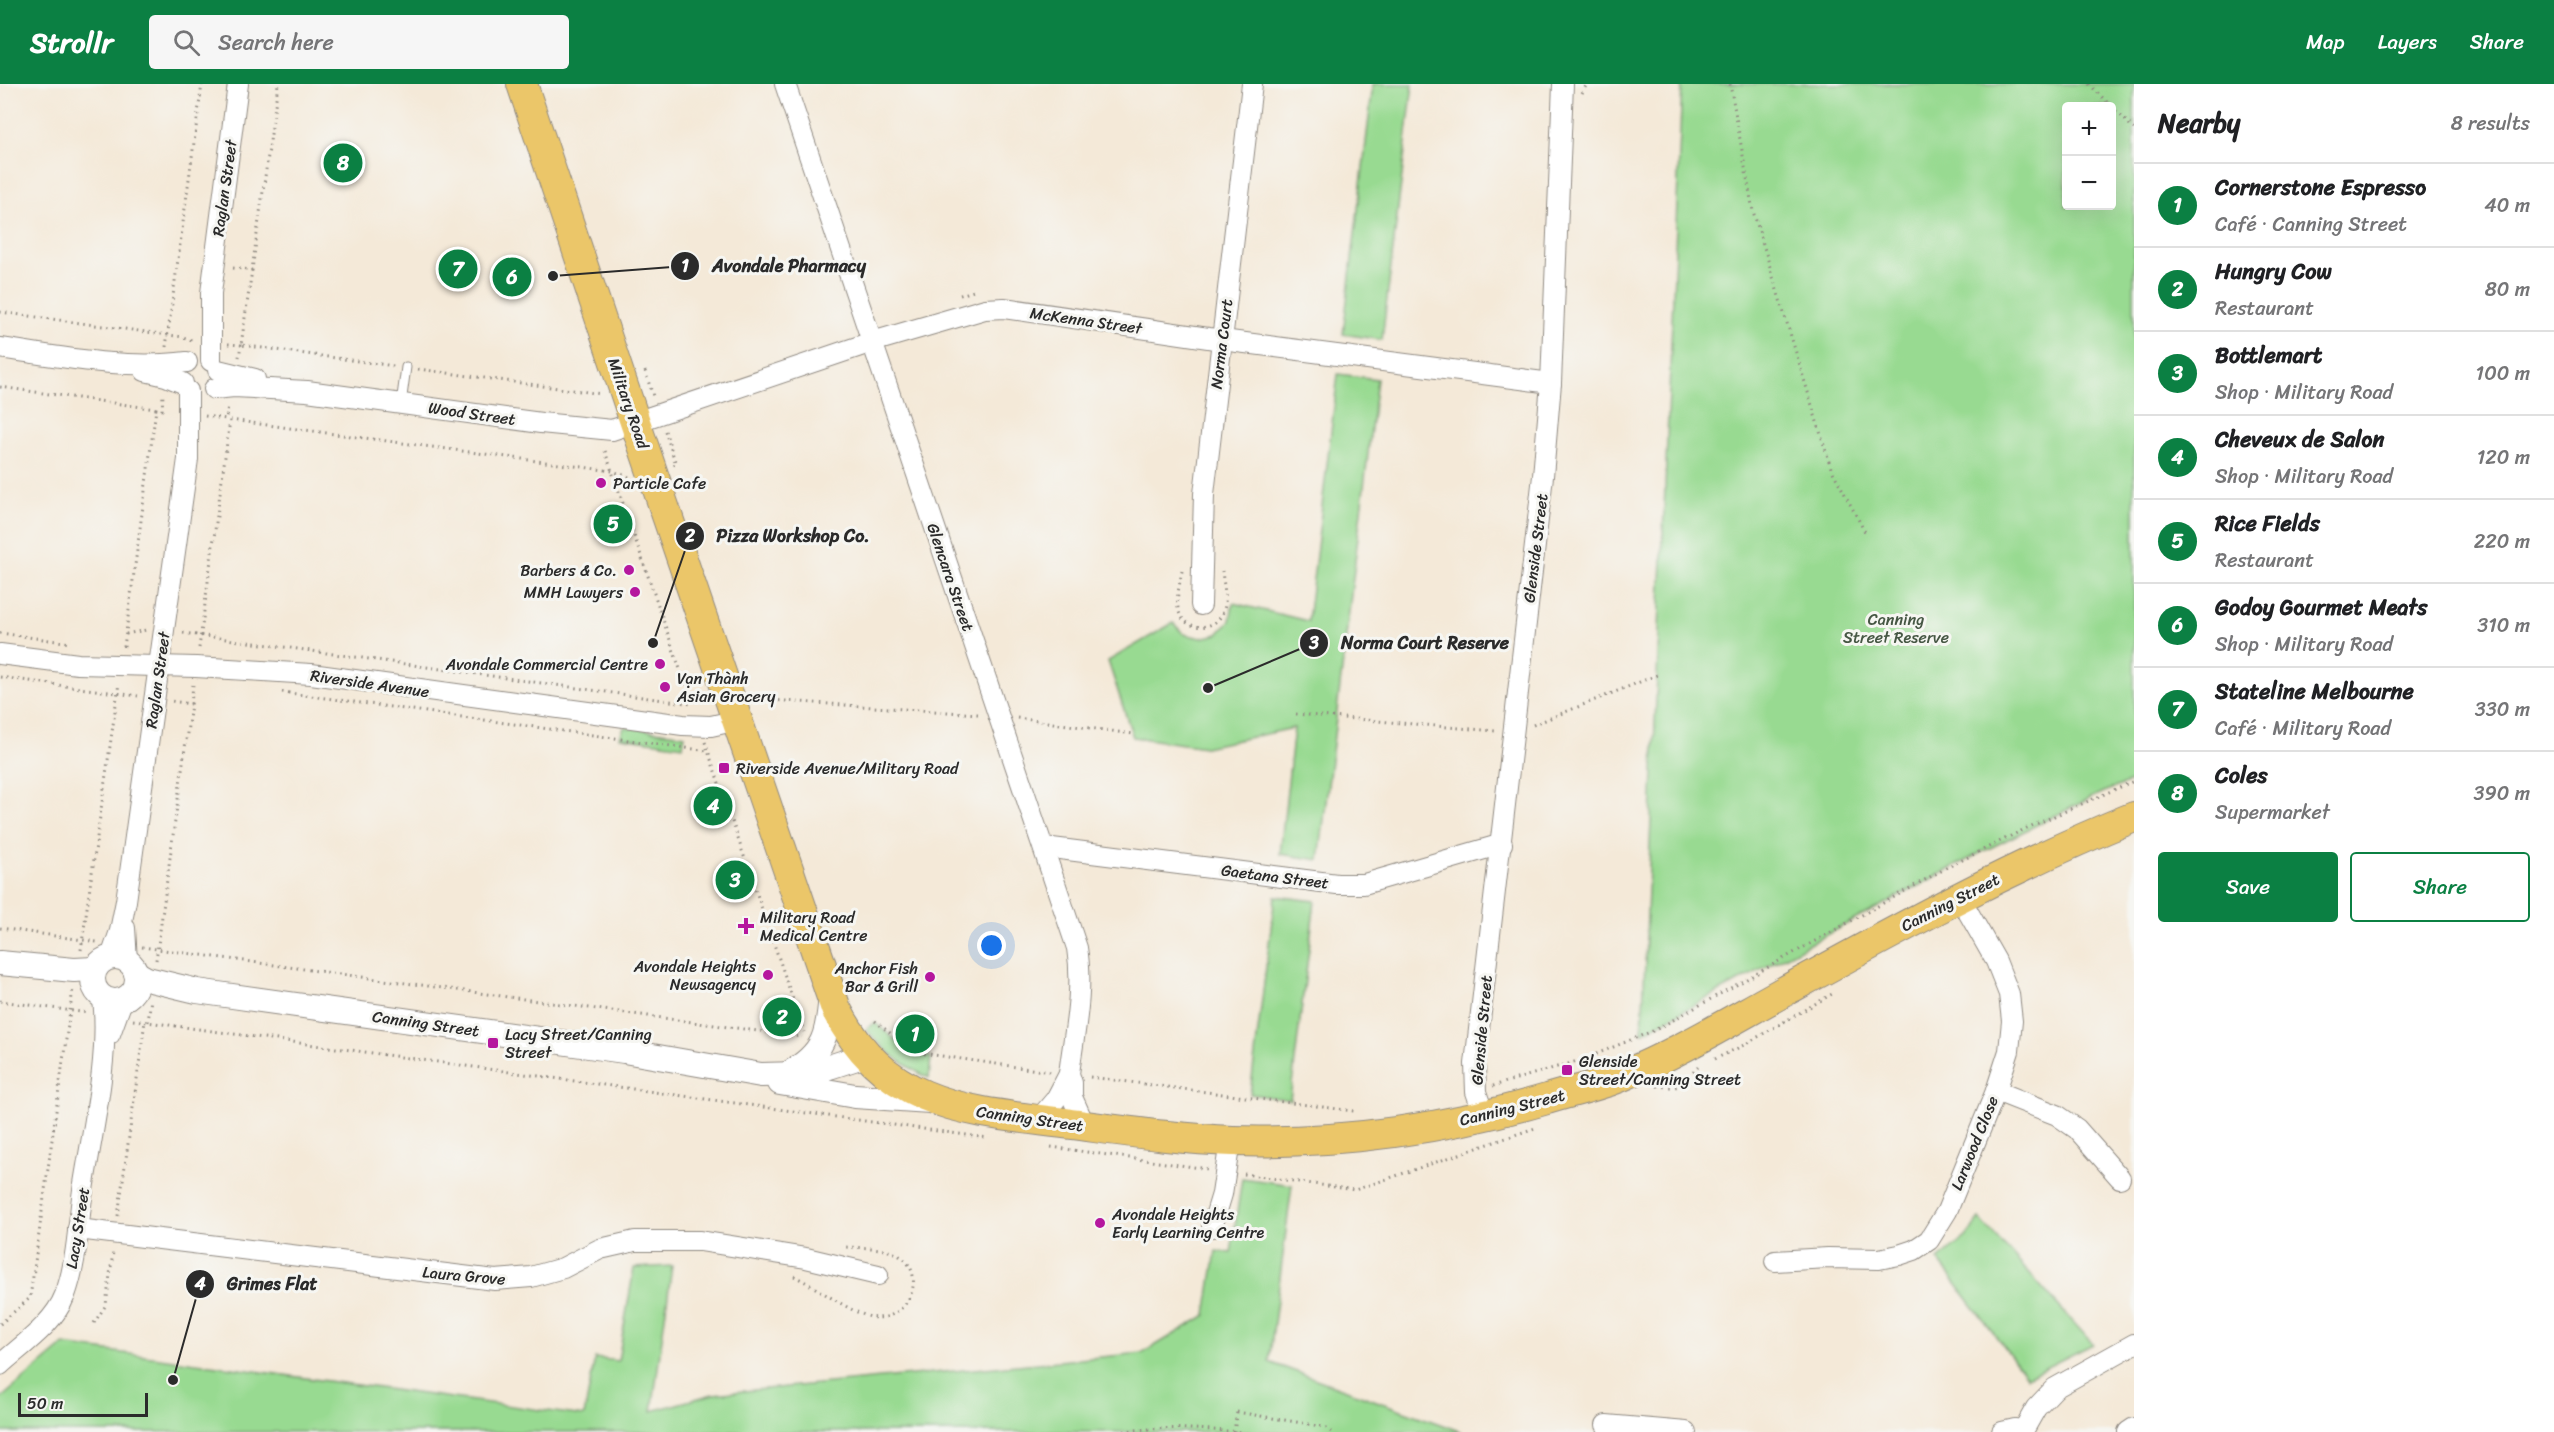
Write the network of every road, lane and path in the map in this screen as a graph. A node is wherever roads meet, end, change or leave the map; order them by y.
1 (202, 84) edge
2 (238, 84) edge
3 (278, 84) edge
4 (522, 84) edge
5 (785, 84) edge
6 (1252, 84) edge
7 (1730, 84) edge
8 (2089, 84) edge
9 (1566, 89) edge
10 (2106, 102) edge
11 (2116, 112) edge
12 (2134, 129) edge
13 (214, 265) junction
14 (252, 270) junction
15 (0, 312) edge
16 (168, 335) junction
17 (1222, 340) junction
18 (872, 342) junction
19 (0, 348) edge
20 (406, 367) junction
21 (206, 372) junction
22 (176, 379) junction
23 (1551, 383) junction
24 (0, 387) edge
25 (401, 404) junction
26 (156, 409) junction
27 (647, 418) junction
28 (600, 431) junction
29 (188, 459) junction
30 (612, 471) junction
31 (652, 472) junction
32 (1866, 534) dead end
33 (1182, 568) dead end
34 (1221, 568) dead end
35 (1201, 605) dead end
36 (164, 630) junction
37 (0, 633) edge
38 (126, 634) junction
39 (201, 636) junction
40 (78, 644) dead end
41 (0, 654) edge
42 (122, 664) junction
43 (159, 665) junction
44 (196, 667) junction
45 (1657, 675) dead end
46 (276, 692) dead end
47 (191, 704) dead end
48 (692, 704) junction
49 (746, 710) junction
50 (1296, 714) dead end
51 (998, 715) junction
52 (700, 727) junction
53 (1513, 733) junction
54 (1132, 734) dead end
55 (708, 751) junction
56 (2134, 781) edge
57 (2134, 817) edge
58 (1502, 844) junction
59 (1044, 847) junction
60 (1959, 896) junction
61 (0, 928) edge
62 (82, 940) junction
63 (0, 963) edge
64 (109, 979) junction
65 (1833, 994) dead end
66 (831, 995) junction
67 (0, 1001) edge
68 (70, 1011) junction
69 (145, 1021) junction
70 (875, 1021) dead end
71 (866, 1056) junction
72 (1713, 1060) dead end
73 (1703, 1064) dead end
74 (1069, 1074) junction
75 (772, 1075) junction
76 (1652, 1086) dead end
77 (1996, 1091) junction
78 (937, 1101) junction
79 (1480, 1104) junction
80 (1355, 1111) dead end
81 (1039, 1119) junction
82 (1085, 1126) junction
83 (1537, 1128) dead end
84 (992, 1139) dead end
85 (1230, 1141) junction
86 (1051, 1147) dead end
87 (1226, 1172) junction
88 (2120, 1178) dead end
89 (1212, 1227) dead end
90 (78, 1228) junction
91 (116, 1233) junction
92 (1775, 1262) dead end
93 (878, 1275) dead end
94 (94, 1323) dead end
95 (0, 1324) edge
96 (2134, 1344) edge
97 (0, 1365) edge
98 (1606, 1425) dead end
99 (2134, 1428) edge
100 (1118, 1432) edge
101 (1234, 1432) edge
102 (1242, 1432) edge
103 (1331, 1432) edge
104 (1686, 1432) edge
105 (2002, 1432) edge
106 (2023, 1432) edge
107 (2128, 1432) edge

1 - 16 path
2 - 13 street, Raglan Street
3 - 14 path
4 - 27 main road, Military Road
5 - 18 street, Glencara Street
6 - 17 street, Norma Court
7 - 32 path
8 - 10 path
9 - 23 street, Glenside Street
11 - 12 path
13 - 14 path
13 - 21 street, Raglan Street
14 - 20 path
15 - 16 path
16 - 22 path
17 - 18 street, McKenna Street
17 - 23 street, McKenna Street
17 - 35 street, Norma Court
18 - 27 street, McKenna Street
18 - 51 street, Glencara Street
19 - 22 street
20 - 25 lane
20 - 28 path
21 - 22 street, Raglan Street
21 - 22 street, Wood Street
21 - 25 street, Wood Street
21 - 29 street, Raglan Street
22 - 26 path
22 - 29 street, Raglan Street
23 - 53 street, Glenside Street
24 - 26 path
25 - 28 street, Wood Street
26 - 38 path
27 - 28 street, Wood Street
27 - 31 main road, Military Road
27 - 31 path
28 - 30 path
29 - 36 street, Raglan Street
30 - 31 path
30 - 39 path
30 - 48 path
31 - 49 main road, Military Road
33 - 34 path
36 - 38 path
36 - 39 path
36 - 43 street, Raglan Street
37 - 40 path
38 - 42 path
39 - 44 path
39 - 48 path
41 - 42 street, Riverside Avenue
42 - 43 street, Riverside Avenue
42 - 62 path
43 - 44 street, Riverside Avenue
43 - 64 street, Raglan Street
44 - 47 path
44 - 52 street, Riverside Avenue
45 - 53 path
46 - 55 path
48 - 52 path
49 - 51 path
49 - 52 street, Riverside Avenue
49 - 66 main road, Military Road
50 - 53 path
51 - 54 path
51 - 59 street, Glencara Street
52 - 55 path
53 - 58 street, Glenside Street
55 - 64 path
56 - 79 path
57 - 60 main road, Canning Street
58 - 59 street, Gaetana Street
58 - 79 street, Glenside Street
59 - 74 street, Glencara Street
60 - 77 street, Larwood Close
60 - 79 main road, Canning Street
61 - 62 path
62 - 64 path
62 - 64 path
63 - 64 street, Canning Street
64 - 68 path
64 - 68 path
64 - 69 path
64 - 75 street, Canning Street
64 - 90 street, Lacy Street
65 - 72 path
66 - 71 main road, Military Road
66 - 75 street
67 - 68 path
68 - 95 path
69 - 84 path
69 - 91 path
70 - 74 path
71 - 75 street, Canning Street
71 - 78 main road, Canning Street
73 - 76 path
74 - 80 path
74 - 81 street, Glencara Street
74 - 82 street, Glencara Street
75 - 78 street, Canning Street
77 - 88 street
77 - 92 street, Larwood Close
78 - 81 main road, Canning Street
79 - 85 main road, Canning Street
81 - 82 main road, Canning Street
82 - 85 main road, Canning Street
83 - 87 path
85 - 87 street
86 - 87 path
87 - 89 street
90 - 91 street, Laura Grove
90 - 97 street, Lacy Street
91 - 93 street, Laura Grove
91 - 94 path
96 - 106 street
98 - 104 street
99 - 107 street
100 - 102 path
101 - 103 path, bridge
105 - 106 street

